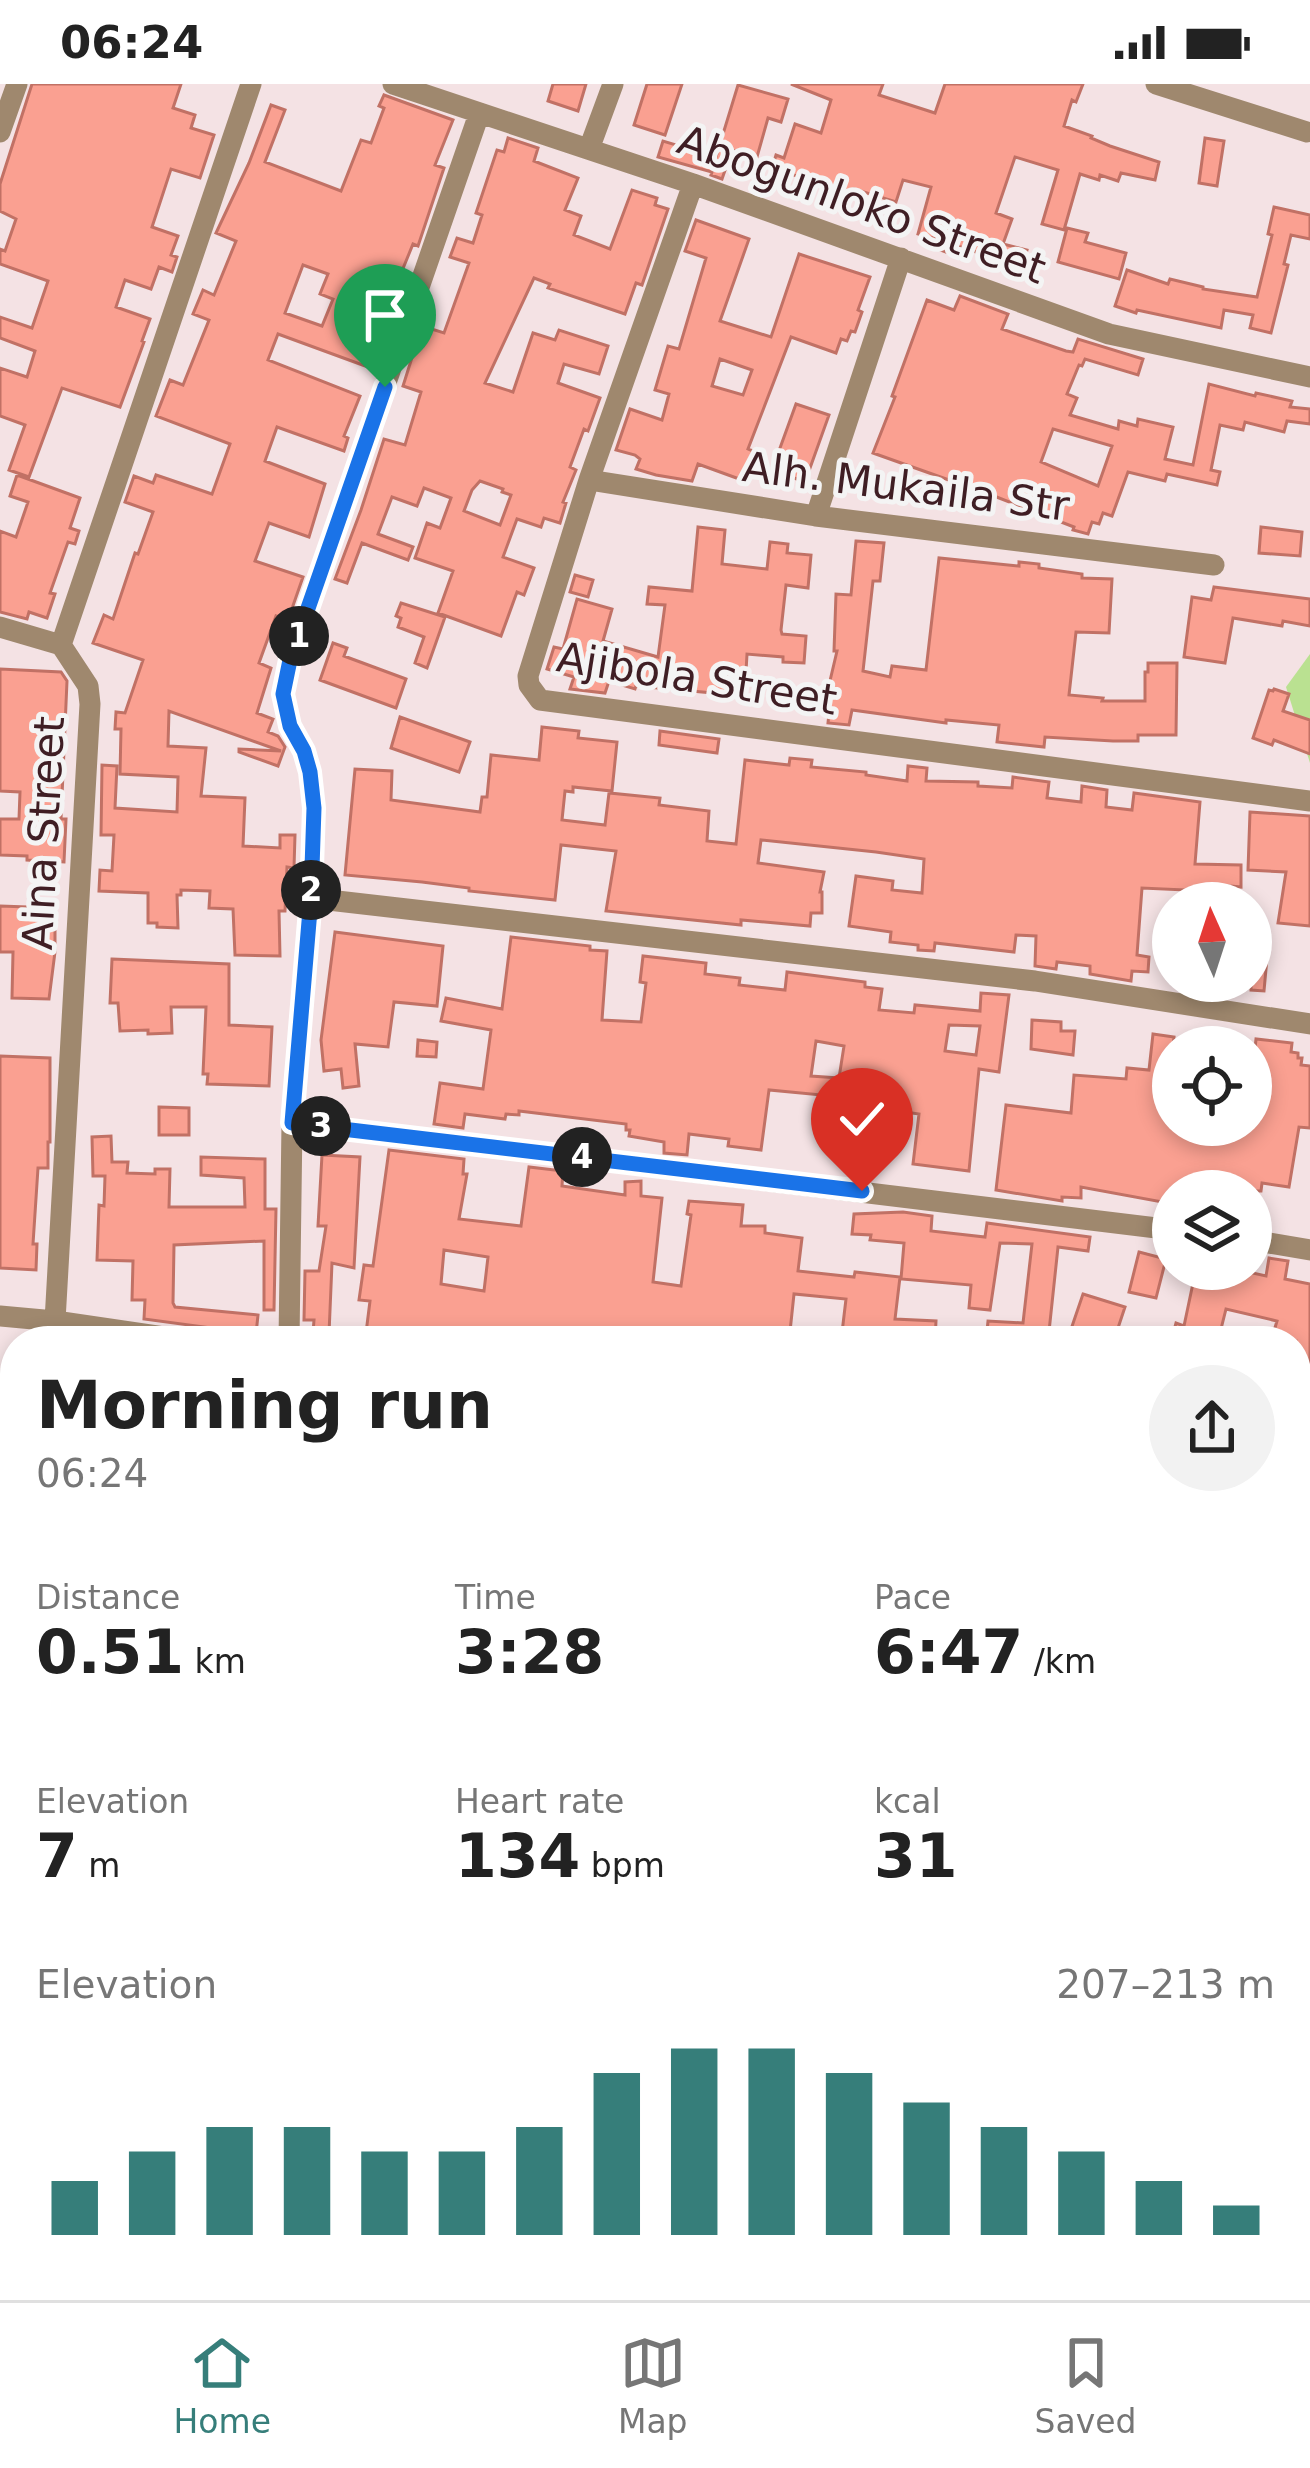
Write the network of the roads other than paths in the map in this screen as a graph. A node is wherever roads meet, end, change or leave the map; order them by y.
1 (17, 84) edge
2 (251, 84) edge
3 (393, 84) edge
4 (613, 84) edge
5 (1156, 84) edge
6 (479, 114) junction
7 (0, 131) edge
8 (1307, 132) edge
9 (589, 149) junction
10 (693, 184) junction
11 (901, 258) junction
12 (1310, 376) edge
13 (589, 480) junction
14 (817, 516) junction
15 (1214, 565) dead end
16 (0, 627) edge
17 (61, 645) junction
18 (1310, 801) edge
19 (311, 898) junction
20 (1310, 1024) edge
21 (292, 1123) junction
22 (1152, 1227) edge
23 (1272, 1244) edge
24 (1310, 1250) edge
25 (0, 1316) edge
26 (55, 1321) junction
27 (68, 1326) edge
28 (289, 1326) edge

1 - 7 street
2 - 17 street
3 - 6 street, Abogunloko Street
4 - 9 street
5 - 8 street
6 - 9 street, Abogunloko Street
6 - 19 street
9 - 10 street, Abogunloko Street
10 - 11 street, Abogunloko Street
10 - 13 street, Ajibola Street
11 - 12 street, Abogunloko Street
11 - 14 street
13 - 14 street, Alh. Mukaila Str
13 - 18 street, Ajibola Street
14 - 15 street, Alh. Mukaila Str
16 - 17 street
17 - 26 street, Aina Street
19 - 20 street
19 - 21 street
21 - 22 street
21 - 28 street
23 - 24 street
25 - 26 street
26 - 27 street

